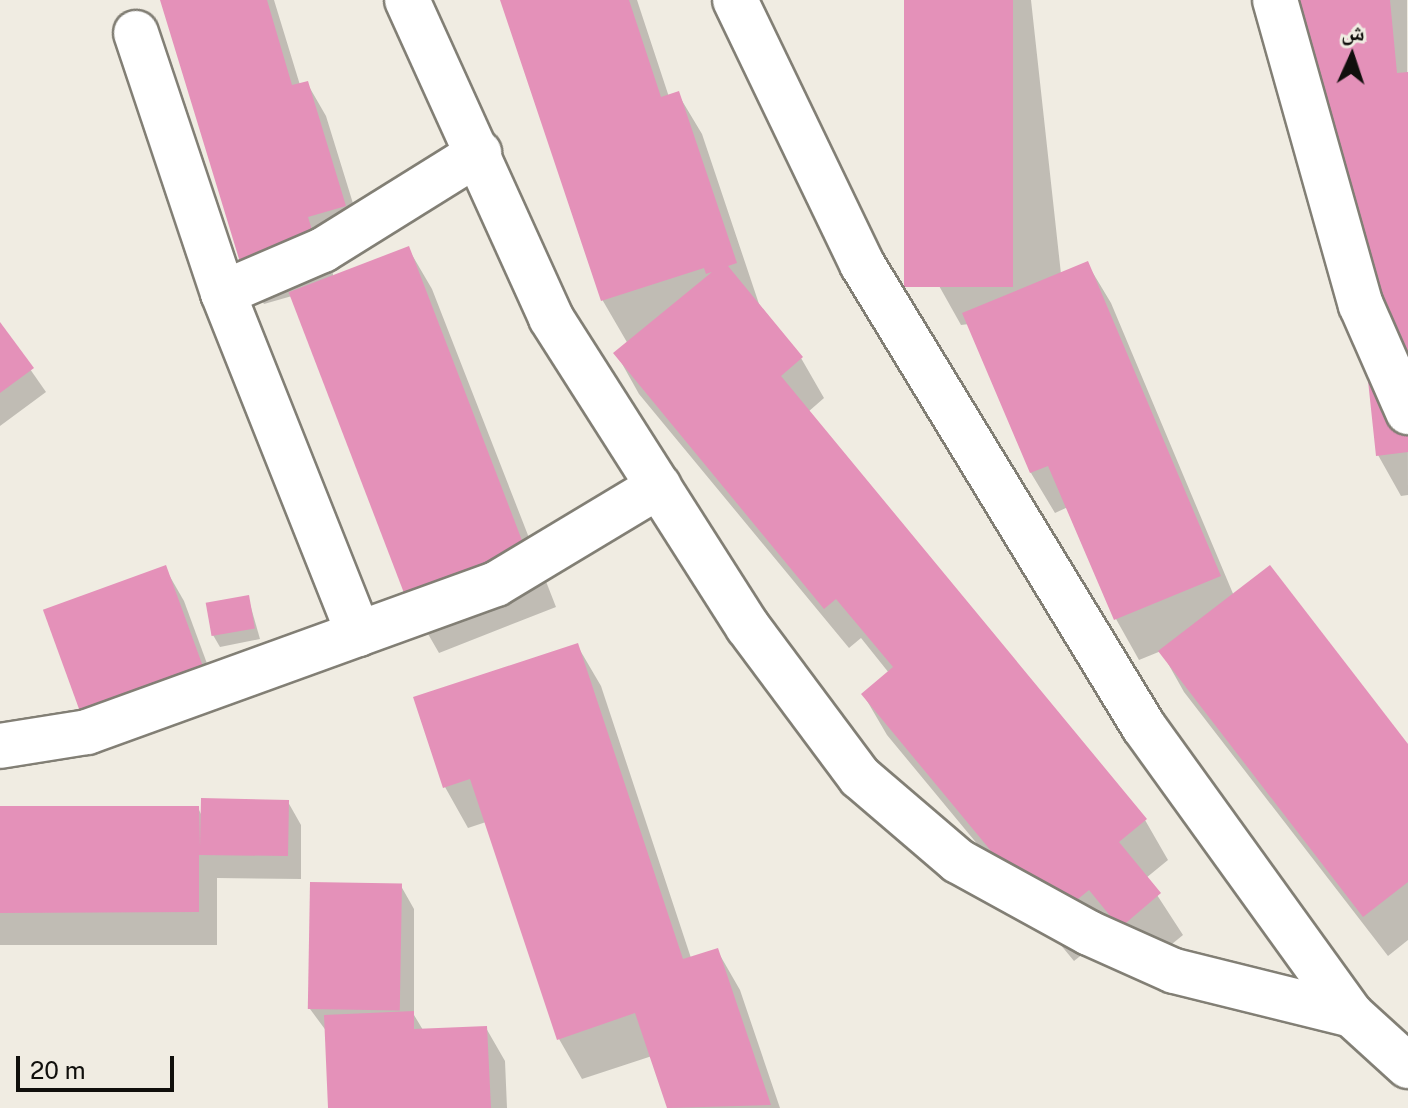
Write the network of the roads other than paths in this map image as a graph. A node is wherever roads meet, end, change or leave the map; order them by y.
1 (407, 0) edge
2 (735, 0) edge
3 (1275, 0) edge
4 (136, 33) dead end
5 (479, 153) junction
6 (223, 293) junction
7 (1408, 412) edge
8 (659, 486) junction
9 (359, 634) junction
10 (0, 746) edge
11 (1352, 1015) junction
12 (1408, 1066) edge

1 - 5 street
2 - 11 street
3 - 7 street
4 - 6 street
5 - 6 street
5 - 8 street
6 - 9 street
8 - 9 street
8 - 11 street
9 - 10 street
11 - 12 street

